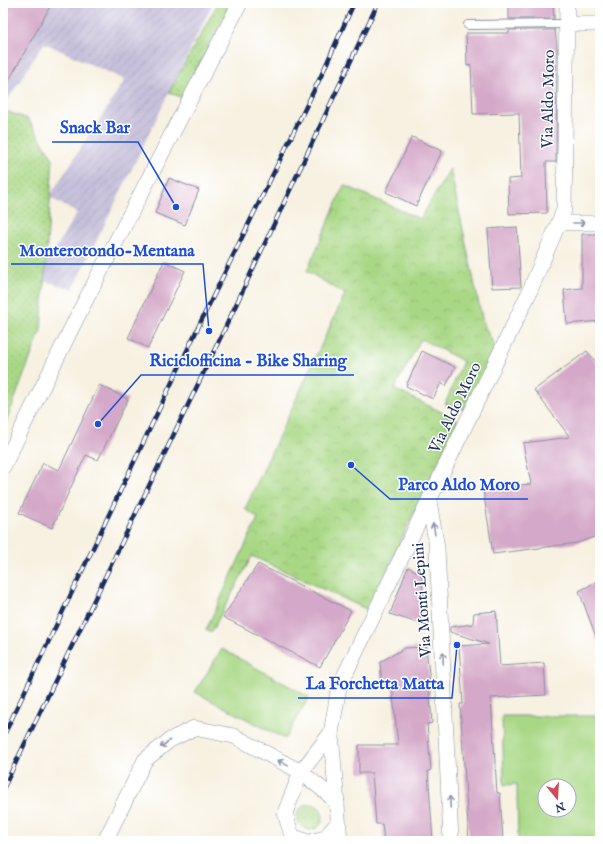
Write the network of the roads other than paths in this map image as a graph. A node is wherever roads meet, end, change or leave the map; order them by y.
1 (240, 3) edge
2 (566, 3) edge
3 (566, 24) junction
4 (600, 24) edge
5 (468, 25) dead end
6 (559, 222) junction
7 (600, 223) edge
8 (3, 467) edge
9 (429, 501) junction
10 (331, 734) junction
11 (301, 772) junction
12 (337, 803) junction
13 (338, 822) junction
14 (293, 839) edge
15 (106, 841) edge
16 (313, 841) edge
17 (340, 841) edge
18 (452, 841) edge

1 - 8 street
2 - 3 street, Via Aldo Moro
3 - 4 street
3 - 5 lane
3 - 6 street, Via Aldo Moro
6 -> 7 street
6 - 9 street, Via Aldo Moro
9 - 10 street, Via Aldo Moro
18 -> 9 street, Via Monti Lepini
10 - 11 street
10 - 12 street, Via Aldo Moro
11 - 12 street
11 - 14 street
11 -> 15 street
12 - 13 street, Via Aldo Moro
13 - 16 street
13 - 17 street, Via Aldo Moro

